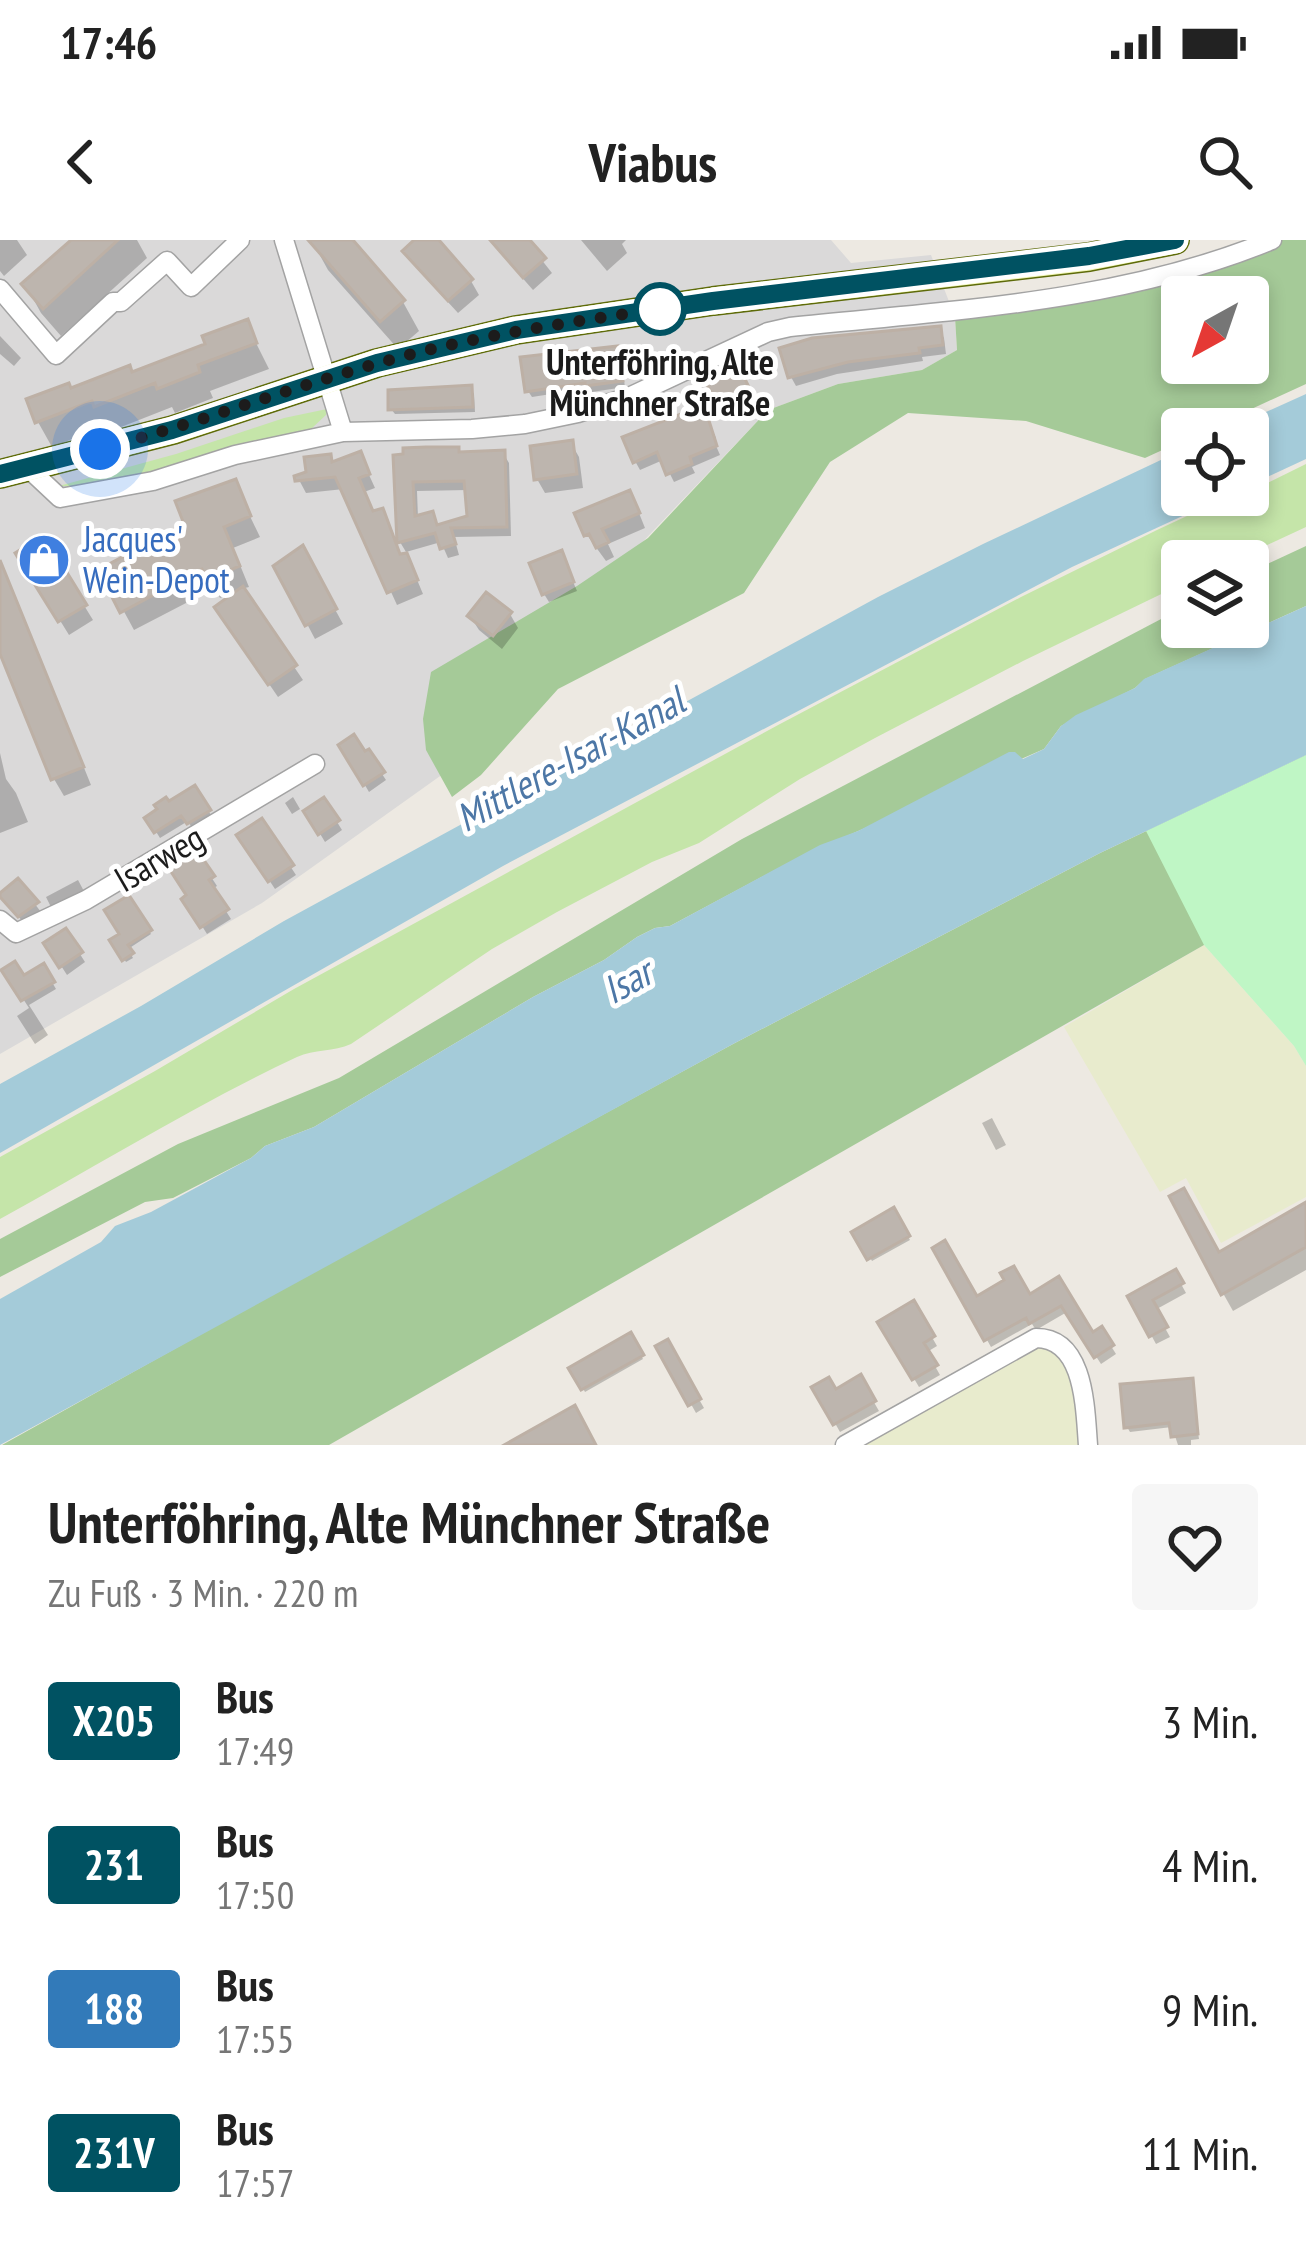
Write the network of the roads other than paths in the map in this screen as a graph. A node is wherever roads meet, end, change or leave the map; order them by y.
1 (240, 240) edge
2 (284, 240) edge
3 (1175, 240) edge
4 (1272, 240) edge
5 (0, 290) edge
6 (327, 380) junction
7 (343, 432) junction
8 (28, 468) junction
9 (0, 474) edge
10 (315, 764) dead end
11 (0, 920) edge
12 (845, 1445) edge
13 (1088, 1445) edge

1 - 5 street
2 - 6 street
3 - 6 main road
4 - 7 street
6 - 7 street
6 - 8 main road
7 - 8 street
8 - 9 main road
10 - 11 street, Isarweg
12 - 13 street

